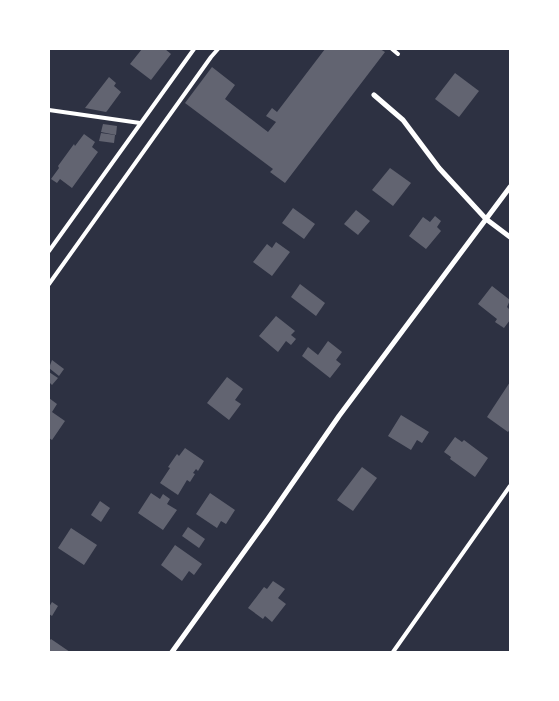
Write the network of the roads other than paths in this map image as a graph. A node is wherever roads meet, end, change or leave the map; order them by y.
1 (194, 49) edge
2 (218, 49) edge
3 (392, 49) edge
4 (398, 54) dead end
5 (374, 95) dead end
6 (49, 110) edge
7 (140, 123) junction
8 (510, 187) edge
9 (486, 219) junction
10 (510, 237) edge
11 (49, 251) edge
12 (49, 284) edge
13 (510, 486) edge
14 (172, 652) edge
15 (393, 652) edge

1 - 7 lane
2 - 12 lane
3 - 4 lane
5 - 9 street
6 - 7 lane
7 - 11 lane
8 - 9 street
9 - 10 street
9 - 14 street
13 - 15 lane

